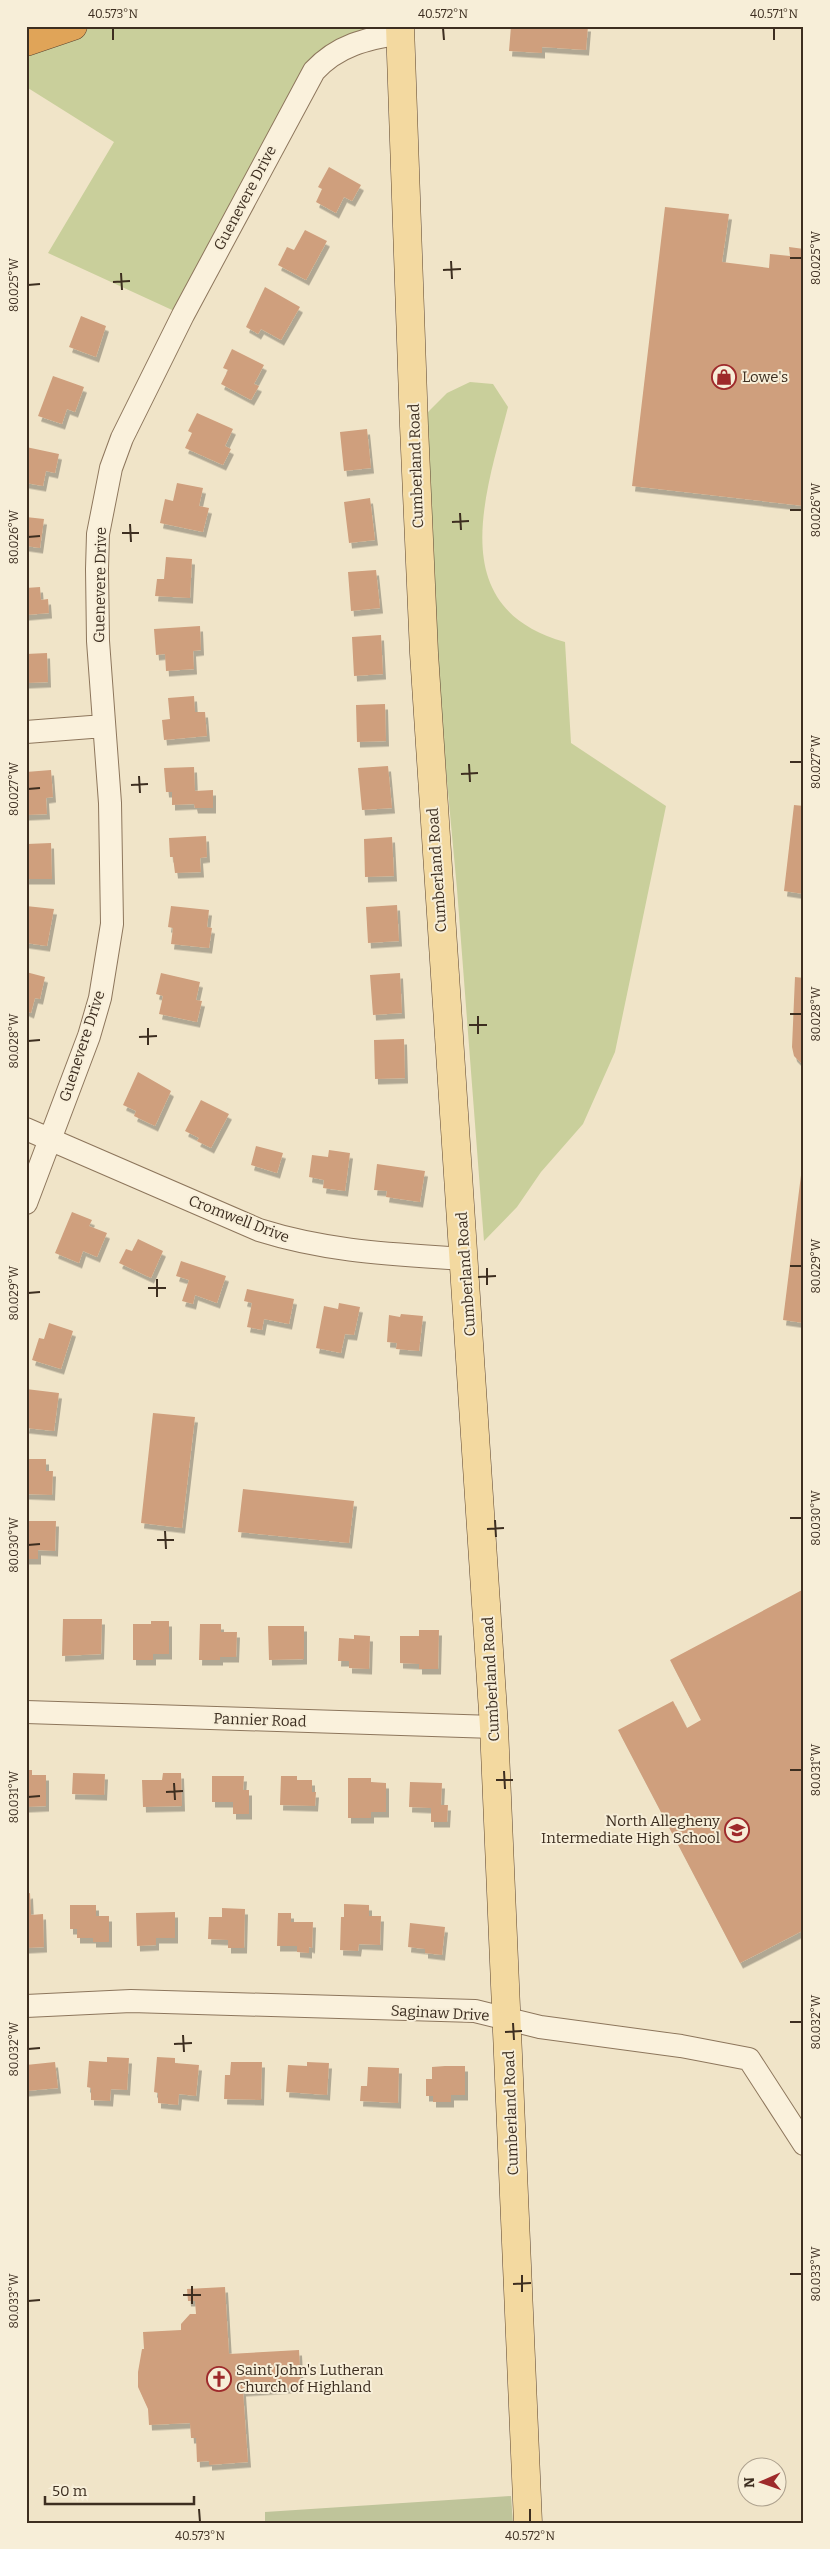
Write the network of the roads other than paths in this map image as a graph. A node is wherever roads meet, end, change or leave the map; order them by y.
1 (73, 26) edge
2 (400, 30) edge
3 (26, 42) edge
4 (104, 726) junction
5 (26, 732) edge
6 (26, 1129) edge
7 (50, 1139) junction
8 (26, 1203) edge
9 (465, 1260) junction
10 (26, 1712) edge
11 (494, 1727) junction
12 (26, 2006) edge
13 (507, 2018) junction
14 (804, 2144) edge
15 (528, 2523) edge

1 - 3 highway
2 - 4 street, Guenevere Drive
2 - 9 main road, Cumberland Road
4 - 5 street
4 - 7 street, Guenevere Drive
6 - 7 street, Cromwell Drive
7 - 8 street, Guenevere Drive
7 - 9 street, Cromwell Drive
9 - 11 main road, Cumberland Road
10 - 11 street, Pannier Road
11 - 13 main road, Cumberland Road
12 - 13 street, Saginaw Drive
13 - 14 street, Saginaw Drive
13 - 15 main road, Cumberland Road

